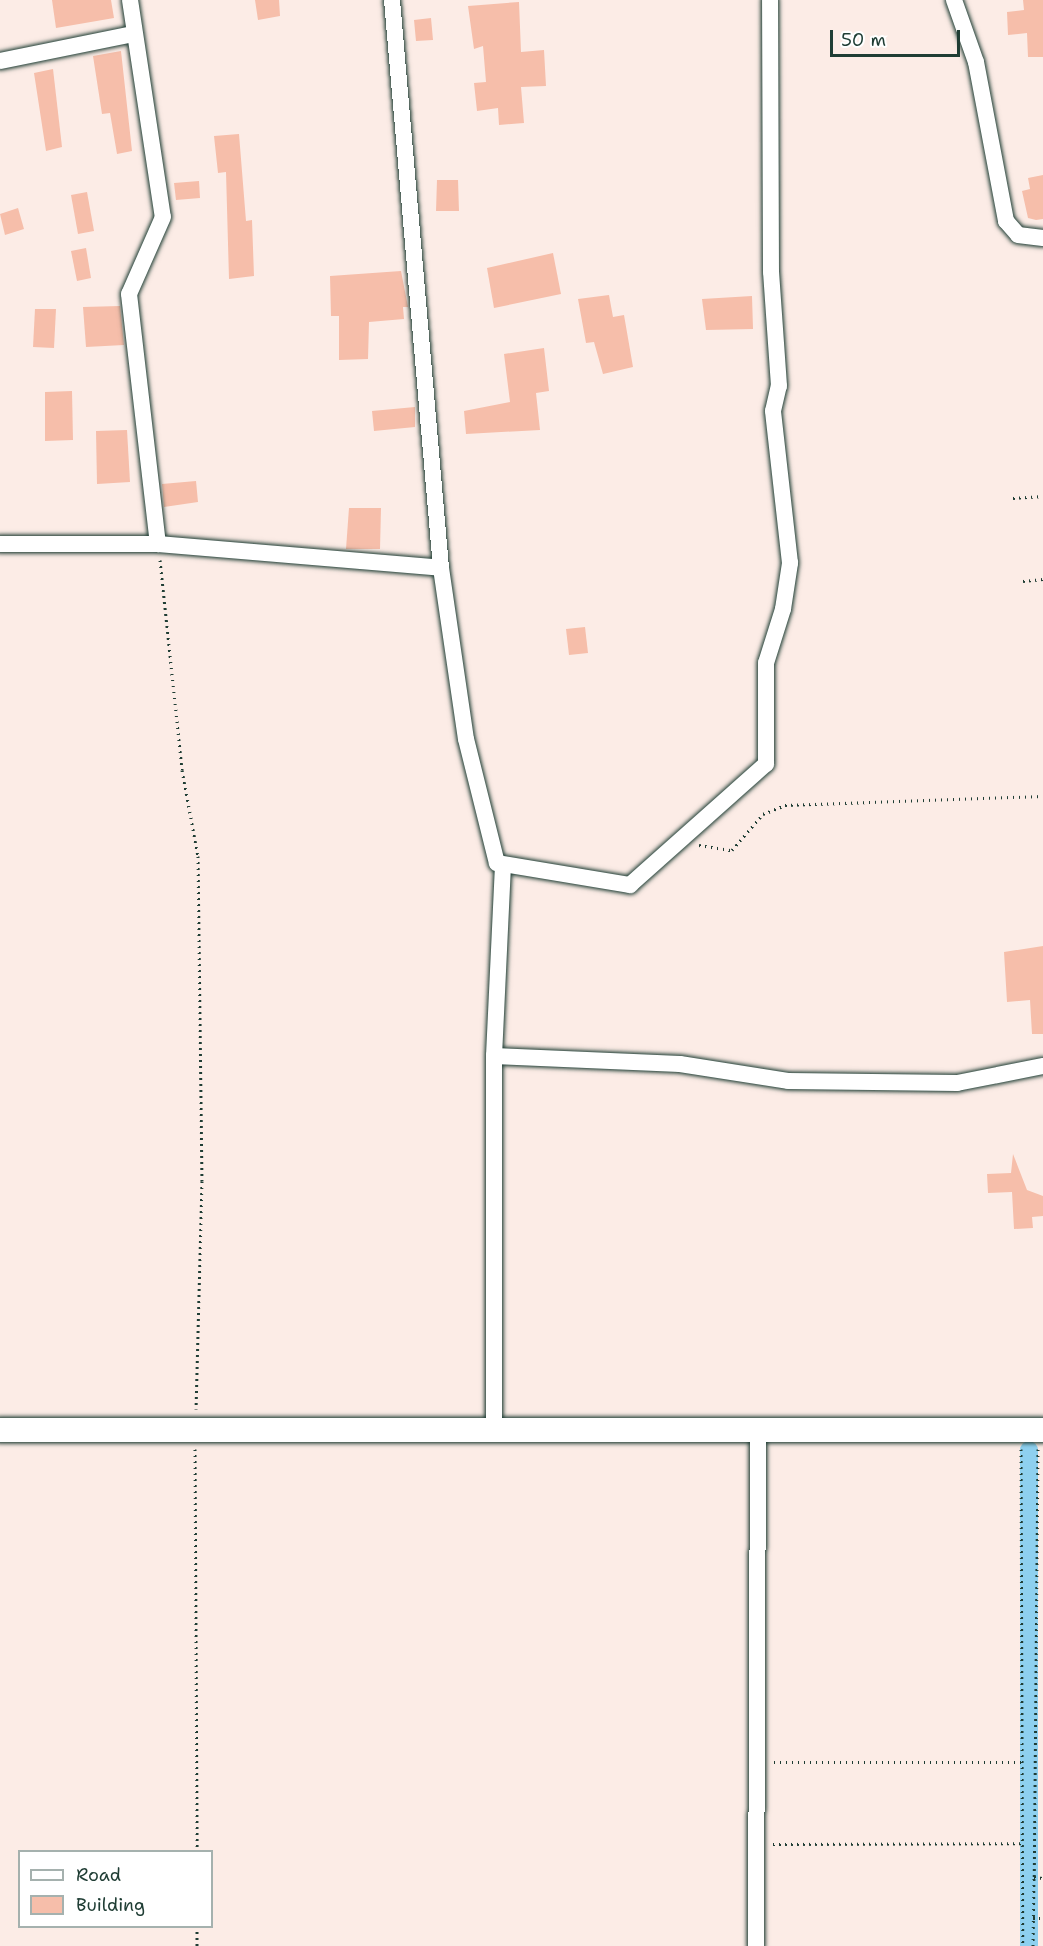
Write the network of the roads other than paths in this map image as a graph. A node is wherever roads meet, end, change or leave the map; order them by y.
1 (130, 0) edge
2 (392, 0) edge
3 (770, 0) edge
4 (954, 0) edge
5 (133, 34) junction
6 (0, 61) edge
7 (1043, 238) edge
8 (0, 544) edge
9 (158, 544) junction
10 (441, 568) junction
11 (504, 866) junction
12 (494, 1056) junction
13 (1043, 1066) edge
14 (758, 1429) junction
15 (0, 1431) edge
16 (494, 1431) junction
17 (1040, 1438) edge
18 (756, 1946) edge

1 - 5 street
2 - 10 street
3 - 11 street
4 - 7 street
5 - 6 street
5 - 9 street
8 - 9 street
9 - 10 street
10 - 11 street
11 - 12 street
12 - 13 street
12 - 16 street
14 - 16 street
14 - 17 street
14 - 18 street
15 - 16 street

